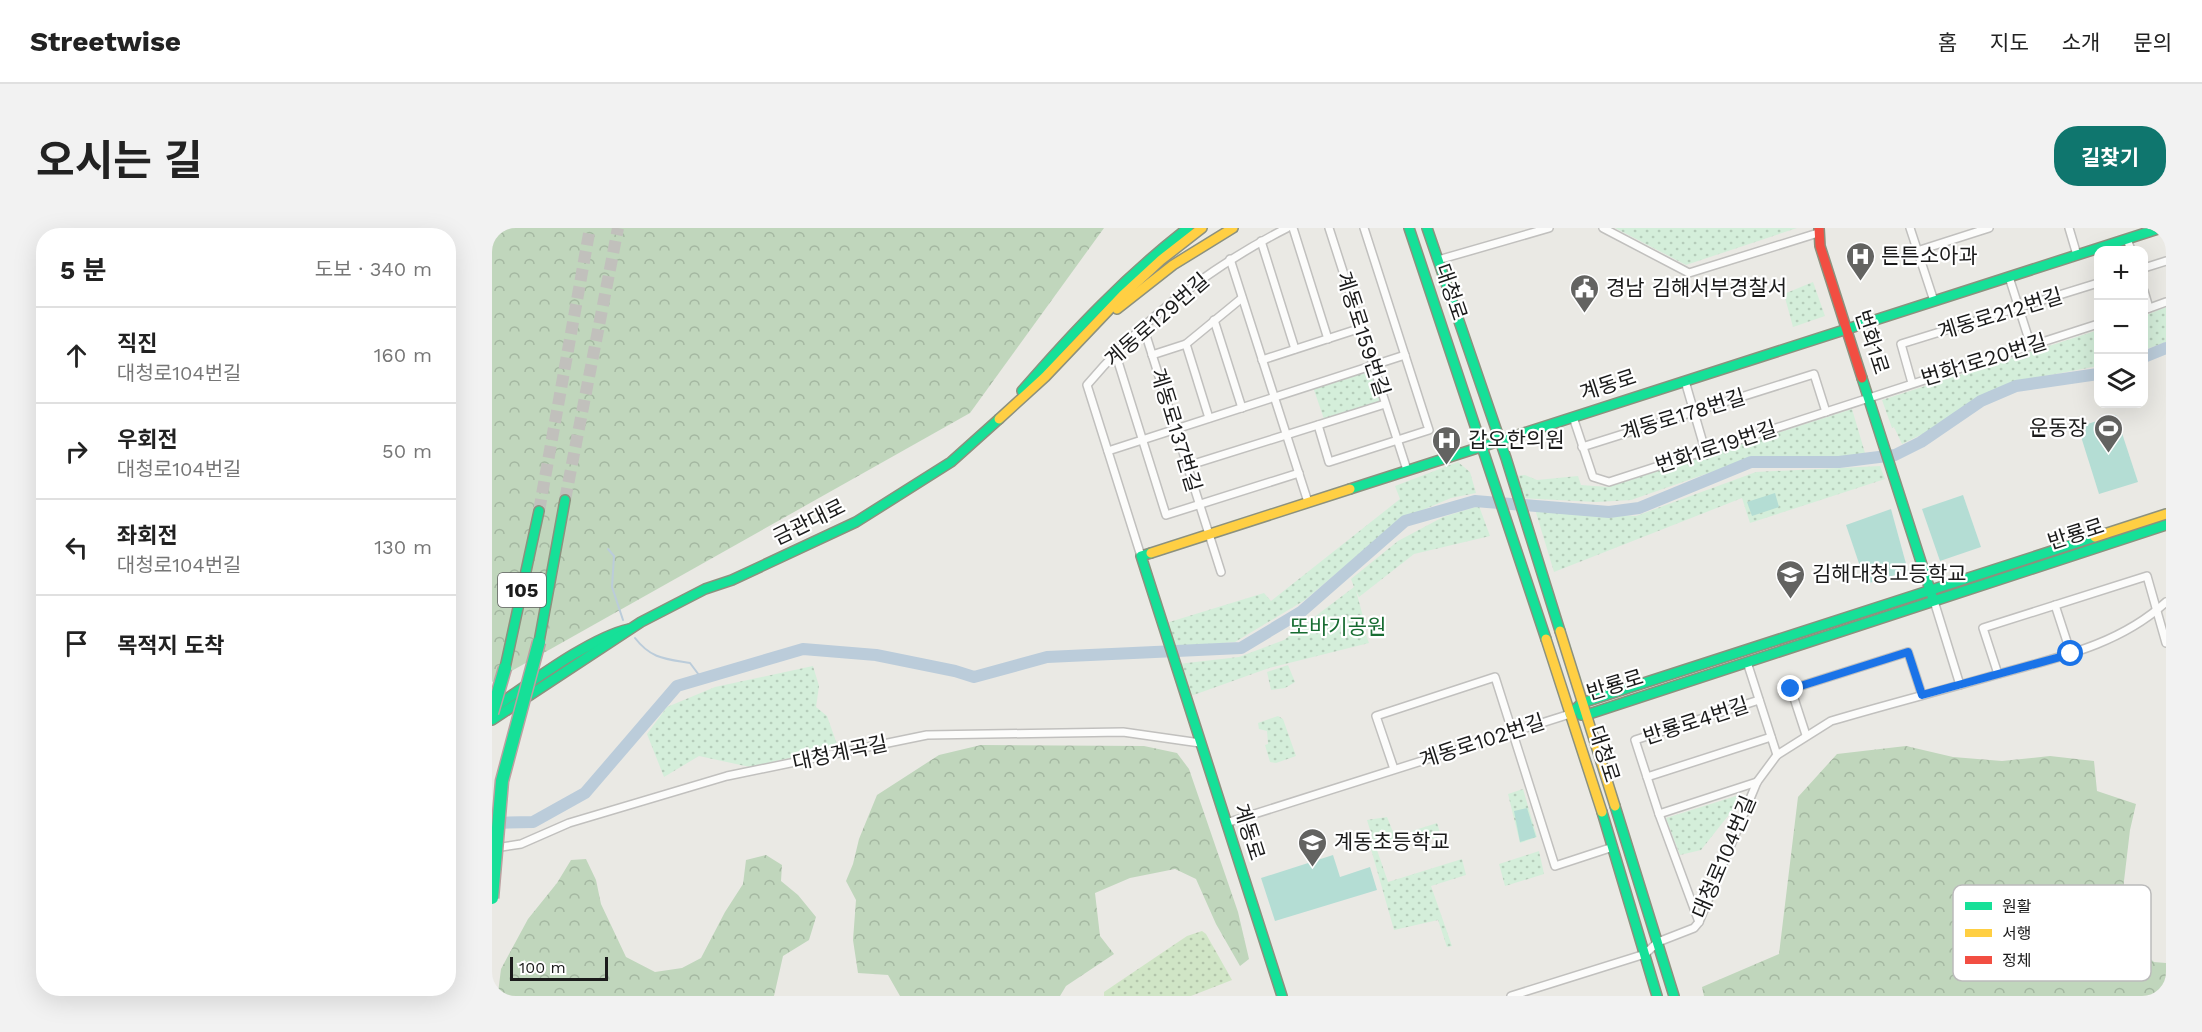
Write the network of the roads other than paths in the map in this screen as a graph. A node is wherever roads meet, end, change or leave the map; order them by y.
1 (1202, 228) edge
2 (1233, 228) edge
3 (1287, 228) edge
4 (1293, 228) edge
5 (1329, 228) edge
6 (1364, 228) edge
7 (1402, 228) edge
8 (1409, 228) edge
9 (1428, 228) edge
10 (1550, 228) edge
11 (1603, 228) edge
12 (1910, 228) edge
13 (1989, 228) edge
14 (2069, 228) edge
15 (2161, 228) edge
16 (1185, 230) edge
17 (1819, 230) edge
18 (1261, 241) junction
19 (2129, 245) edge
20 (1917, 251) junction
21 (2077, 255) junction
22 (1436, 257) junction
23 (1230, 259) junction
24 (2166, 261) edge
25 (1420, 262) junction
26 (2148, 267) edge
27 (2009, 277) junction
28 (2094, 284) edge
29 (1242, 298) junction
30 (1934, 301) junction
31 (2166, 302) edge
32 (2019, 308) junction
33 (2148, 308) edge
34 (1214, 320) junction
35 (2094, 325) edge
36 (1143, 326) junction
37 (1361, 328) junction
38 (1847, 329) junction
39 (1082, 337) junction
40 (1328, 339) junction
41 (1186, 344) junction
42 (2031, 346) junction
43 (1295, 349) junction
44 (1115, 352) junction
45 (1152, 355) junction
46 (1405, 355) junction
47 (1262, 360) junction
48 (1373, 365) junction
49 (1685, 381) junction
50 (1912, 383) junction
51 (1274, 397) junction
52 (1869, 397) junction
53 (1385, 404) junction
54 (1242, 408) junction
55 (1694, 412) junction
56 (1826, 412) junction
57 (1573, 417) junction
58 (1209, 418) junction
59 (1318, 425) junction
60 (989, 429) junction
61 (1176, 429) junction
62 (1286, 435) junction
63 (1143, 440) junction
64 (1397, 440) junction
65 (1500, 440) junction
66 (1483, 446) junction
67 (1582, 447) junction
68 (1705, 450) junction
69 (1108, 451) junction
70 (1187, 466) junction
71 (1407, 470) junction
72 (1299, 473) junction
73 (565, 500) tunnel mouth
74 (1308, 502) junction
75 (1199, 504) junction
76 (539, 511) tunnel mouth
77 (2166, 514) edge
78 (2166, 525) edge
79 (1209, 534) junction
80 (1141, 556) junction
81 (1221, 572) dead end
82 (1932, 595) junction
83 (2166, 602) edge
84 (2055, 605) junction
85 (2156, 611) junction
86 (634, 628) junction
87 (2166, 643) edge
88 (2071, 654) junction
89 (1747, 662) junction
90 (1998, 674) junction
91 (1960, 685) junction
92 (1922, 695) junction
93 (1759, 700) junction
94 (1584, 709) junction
95 (492, 711) edge
96 (1570, 714) junction
97 (492, 720) edge
98 (1512, 732) junction
99 (1806, 735) junction
100 (1772, 737) junction
101 (1200, 743) junction
102 (1777, 755) junction
103 (1394, 769) junction
104 (1647, 777) junction
105 (1757, 782) junction
106 (1659, 814) junction
107 (1226, 823) junction
108 (492, 848) edge
109 (1613, 848) junction
110 (492, 898) edge
111 (1699, 922) junction
112 (1658, 942) junction
113 (1645, 954) junction
114 (1282, 996) edge
115 (1511, 996) edge
116 (1657, 996) edge
117 (1674, 996) edge

1 - 39 main road, 금관대로
2 - 39 main road
3 - 18 street, 계동로129번길
4 - 40 street
5 - 37 street, 계동로159번길
6 - 46 street
7 - 25 main road
8 - 25 main road, 대청로
9 - 22 main road, 대청로
10 - 22 street
11 - 17 street
12 - 20 street
13 - 20 street
14 - 21 street
15 - 19 main road, 계동로
16 - 60 main road, 금관대로
17 - 38 main road, 번화1로
18 - 23 street, 계동로129번길
18 - 43 street
19 - 21 main road, 계동로
20 - 30 street
21 - 27 main road, 계동로
22 - 65 main road, 대청로
23 - 29 street
23 - 36 street, 계동로129번길
24 - 26 street
25 - 66 main road, 대청로
27 - 30 main road, 계동로
27 - 32 street
28 - 32 street, 계동로212번길
29 - 34 street, 계동로137번길
29 - 47 street
30 - 38 main road, 계동로
31 - 33 street
32 - 42 street
32 - 50 street, 계동로212번길
34 - 41 street, 계동로137번길
34 - 54 street
35 - 42 street, 번화1로20번길
36 - 44 street, 계동로129번길
36 - 45 street, 계동로137번길
37 - 40 street
37 - 48 street, 계동로159번길
38 - 49 main road, 계동로
38 - 52 main road, 번화1로
39 - 60 main road, 금관대로
40 - 43 street
41 - 45 street, 계동로137번길
41 - 58 street
42 - 50 street, 번화1로20번길
43 - 47 street
44 - 63 street
44 - 69 street, 계동로129번길
45 - 61 street, 계동로137번길
46 - 48 street
46 - 64 street, 계동로159번길
47 - 51 street
48 - 51 street
48 - 53 street, 계동로159번길
49 - 55 street
49 - 57 main road, 계동로
50 - 52 street, 번화1로20번길
51 - 54 street
51 - 62 street
52 - 56 street, 번화1로19번길
52 - 82 main road, 번화1로
53 - 59 street
53 - 64 street, 계동로159번길
54 - 58 street
55 - 56 street, 계동로178번길
55 - 67 street, 계동로178번길
55 - 68 street
56 - 68 street, 번화1로19번길
57 - 65 main road, 계동로
57 - 67 street
58 - 61 street
59 - 62 street
59 - 64 street, 계동로159번길
60 - 86 main road, 금관대로
61 - 63 street
61 - 70 street, 계동로137번길
62 - 70 street
62 - 72 street
63 - 69 street
63 - 75 street, 계동로137번길
64 - 71 street, 계동로159번길
65 - 66 main road, 계동로
65 - 94 main road, 대청로
66 - 71 main road, 계동로
66 - 96 main road, 대청로
67 - 68 street, 번화1로19번길
69 - 80 street, 계동로129번길
70 - 75 street, 계동로137번길
71 - 74 main road, 계동로
72 - 74 street
72 - 75 street, 계동로137번길
73 - 110 main road, 105, bridge
74 - 79 main road, 계동로
75 - 79 street
76 - 95 main road, 105, bridge
77 - 82 main road, 반룡로
78 - 82 main road, 반룡로
79 - 80 main road, 계동로
79 - 81 street
80 - 101 main road, 계동로
82 - 89 main road, 반룡로
82 - 91 street
82 - 94 main road, 반룡로
83 - 85 street, 대청로104번길
84 - 85 street
84 - 88 street
84 - 90 street
85 - 87 street
85 - 88 street, 대청로104번길
86 - 95 main road, 금관대로
86 - 97 main road, 금관대로
88 - 90 street, 대청로104번길
89 - 93 street
89 - 94 main road, 반룡로
90 - 91 street, 대청로104번길
91 - 92 street, 대청로104번길
92 - 99 street, 대청로104번길
92 - 99 street
93 - 100 street
93 - 104 street, 반룡로4번길
94 - 96 main road, 반룡로
94 - 112 main road, 대청로
96 - 98 street, 계동로102번길
96 - 109 main road, 대청로
98 - 103 street, 계동로102번길
98 - 103 street, 계동로102번길
98 - 109 street
99 - 102 street, 대청로104번길
100 - 102 street
100 - 104 street, 반룡로4번길
101 - 107 main road, 계동로
101 - 108 street, 대청계곡길
102 - 105 street, 대청로104번길
103 - 107 street, 계동로102번길
104 - 106 street, 반룡로4번길
105 - 106 street
105 - 111 street, 대청로104번길
106 - 111 street, 반룡로4번길
107 - 114 main road, 계동로
109 - 113 main road, 대청로
111 - 112 street, 대청로104번길
112 - 113 street
112 - 117 main road, 대청로
113 - 115 street
113 - 116 main road, 대청로

